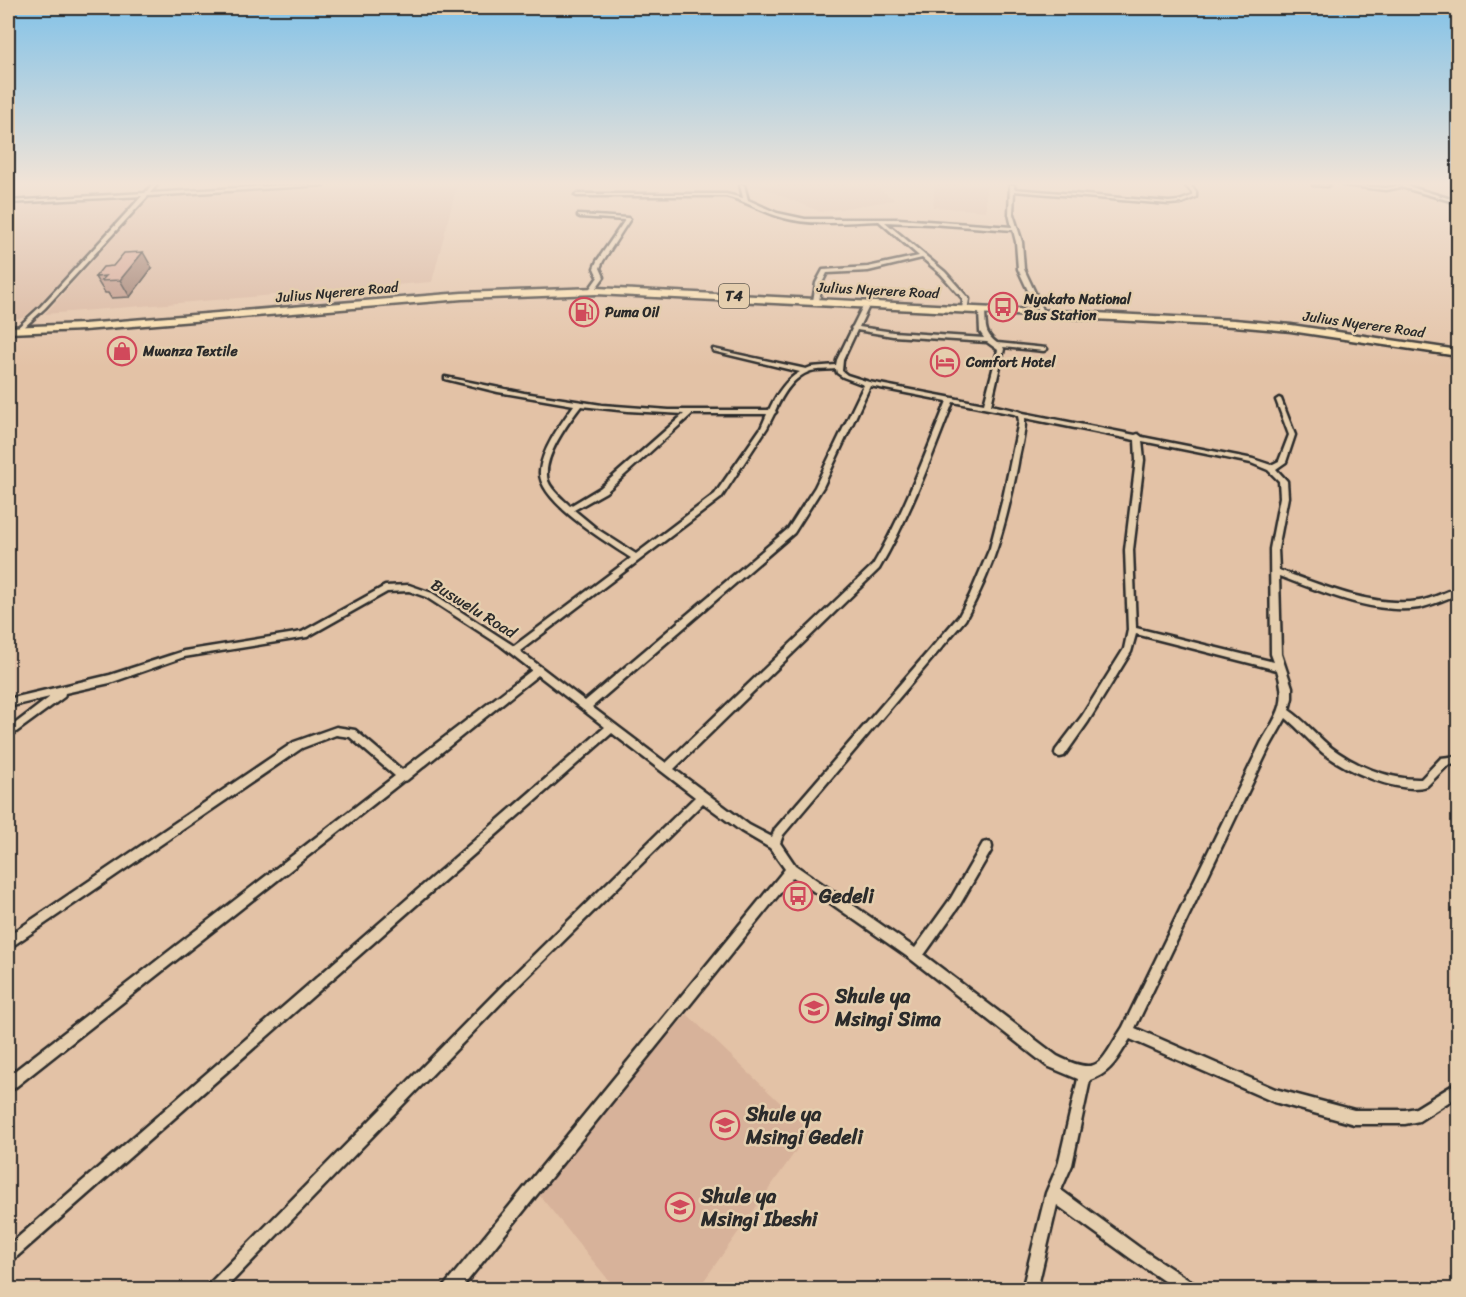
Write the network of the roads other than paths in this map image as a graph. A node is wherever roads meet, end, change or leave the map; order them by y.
1 (100, 246) edge
2 (611, 246) edge
3 (911, 246) edge
4 (1019, 246) edge
5 (924, 256) junction
6 (591, 291) junction
7 (816, 301) junction
8 (867, 304) junction
9 (965, 310) junction
10 (982, 311) junction
11 (1042, 314) junction
12 (854, 328) junction
13 (13, 330) edge
14 (988, 340) junction
15 (998, 345) junction
16 (1044, 349) dead end
17 (715, 350) dead end
18 (1458, 353) edge
19 (838, 367) junction
20 (805, 371) junction
21 (447, 378) dead end
22 (868, 384) junction
23 (951, 399) junction
24 (1279, 400) dead end
25 (578, 405) junction
26 (987, 406) junction
27 (690, 412) junction
28 (773, 412) junction
29 (1021, 415) junction
30 (1138, 436) junction
31 (1270, 468) junction
32 (568, 510) junction
33 (635, 557) junction
34 (1275, 572) junction
35 (1458, 591) edge
36 (1132, 630) junction
37 (514, 651) junction
38 (1279, 667) junction
39 (537, 671) junction
40 (65, 691) junction
41 (8, 704) edge
42 (585, 707) junction
43 (1284, 712) junction
44 (611, 728) junction
45 (8, 734) edge
46 (1060, 753) dead end
47 (1458, 760) edge
48 (666, 770) junction
49 (403, 777) junction
50 (702, 797) junction
51 (774, 844) junction
52 (987, 847) dead end
53 (790, 869) junction
54 (8, 942) edge
55 (916, 956) junction
56 (1127, 1031) junction
57 (1085, 1075) junction
58 (8, 1084) edge
59 (1458, 1089) edge
60 (1053, 1192) junction
61 (8, 1254) edge
62 (213, 1290) edge
63 (450, 1290) edge
64 (1029, 1290) edge
65 (1191, 1290) edge

1 - 13 street
2 - 6 street
3 - 5 street
4 - 11 street
5 - 7 street
5 - 9 street
6 - 7 highway, Julius Nyerere Road / T4
6 - 13 highway, Julius Nyerere Road / T4
7 - 8 highway, Julius Nyerere Road / T4
8 - 9 highway, Julius Nyerere Road / T4
8 - 12 street
9 - 10 highway, Julius Nyerere Road / T4
10 - 11 highway, Julius Nyerere Road / T4
10 - 14 street
11 - 18 highway, Julius Nyerere Road / T4
12 - 14 street
12 - 19 street
14 - 15 street
15 - 16 street
15 - 26 street
17 - 20 street
19 - 20 street
19 - 22 street
20 - 28 street
21 - 25 street
22 - 23 street
22 - 42 street
23 - 26 street
23 - 48 street
24 - 31 street
25 - 27 street
25 - 32 street
26 - 29 street
27 - 28 street
27 - 32 street
28 - 33 street
29 - 30 street
29 - 51 street
30 - 31 street
30 - 36 street
31 - 34 street
32 - 33 street
33 - 37 street
34 - 35 street
34 - 38 street
36 - 38 street
36 - 46 street
37 - 39 street, Buswelu Road
37 - 40 street, Buswelu Road
38 - 43 street
39 - 42 street, Buswelu Road
39 - 49 street
40 - 41 street, Buswelu Road
40 - 45 street
42 - 44 street, Buswelu Road
43 - 47 street
43 - 56 street
44 - 48 street, Buswelu Road
44 - 61 street
48 - 50 street, Buswelu Road
49 - 54 street
49 - 58 street
50 - 51 street, Buswelu Road
50 - 62 street
51 - 53 street
52 - 55 street
53 - 55 street
53 - 63 street
55 - 57 street
56 - 57 street
56 - 59 street
57 - 60 street
60 - 64 street
60 - 65 street

